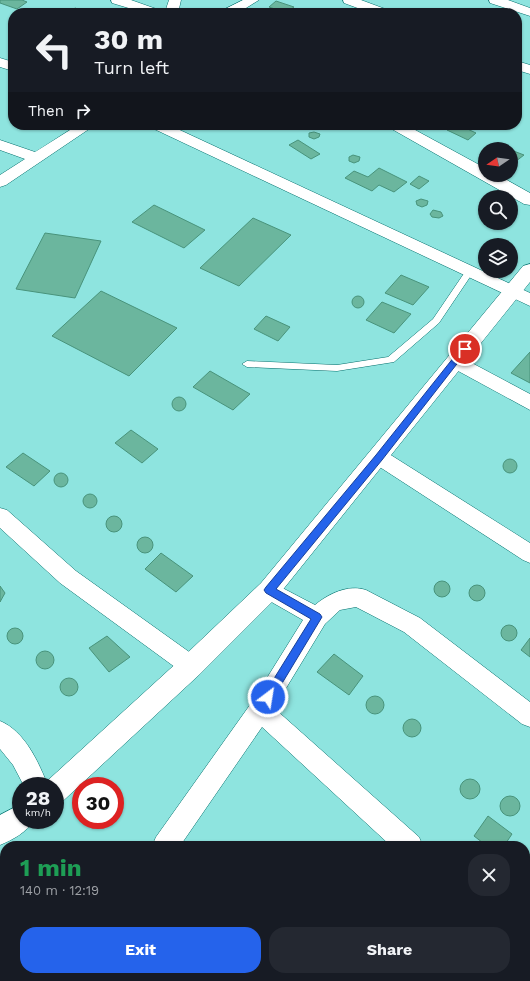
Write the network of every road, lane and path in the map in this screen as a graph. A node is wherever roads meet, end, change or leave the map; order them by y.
1 (117, 0) edge
2 (253, 0) edge
3 (349, 0) edge
4 (495, 0) edge
5 (142, 8) edge
6 (238, 8) edge
7 (370, 8) edge
8 (518, 8) edge
9 (80, 130) edge
10 (168, 130) edge
11 (404, 130) edge
12 (0, 145) edge
13 (37, 158) junction
14 (478, 171) edge
15 (0, 182) edge
16 (498, 182) edge
17 (530, 200) edge
18 (530, 270) edge
19 (470, 271) junction
20 (522, 296) edge
21 (455, 361) junction
22 (247, 364) dead end
23 (530, 403) edge
24 (379, 457) junction
25 (0, 516) edge
26 (530, 554) edge
27 (269, 590) junction
28 (317, 617) junction
29 (191, 666) junction
30 (260, 710) junction
31 (530, 716) edge
32 (0, 732) edge
33 (33, 777) edge
34 (64, 783) edge
35 (12, 823) edge
36 (0, 831) edge
37 (168, 841) edge
38 (404, 841) edge

1 - 5 street
2 - 6 street
3 - 7 street
4 - 8 street
9 - 13 street
10 - 19 street
11 - 14 street
12 - 13 street
13 - 15 street
16 - 17 street
18 - 20 street
19 - 20 street
19 - 22 lane
20 - 21 street
21 - 23 street
21 - 24 street
24 - 26 street
24 - 27 street
25 - 29 street
27 - 28 street
27 - 29 street
28 - 30 street
28 - 31 street
29 - 34 street
30 - 37 street
30 - 38 street
32 - 33 street
35 - 36 street

